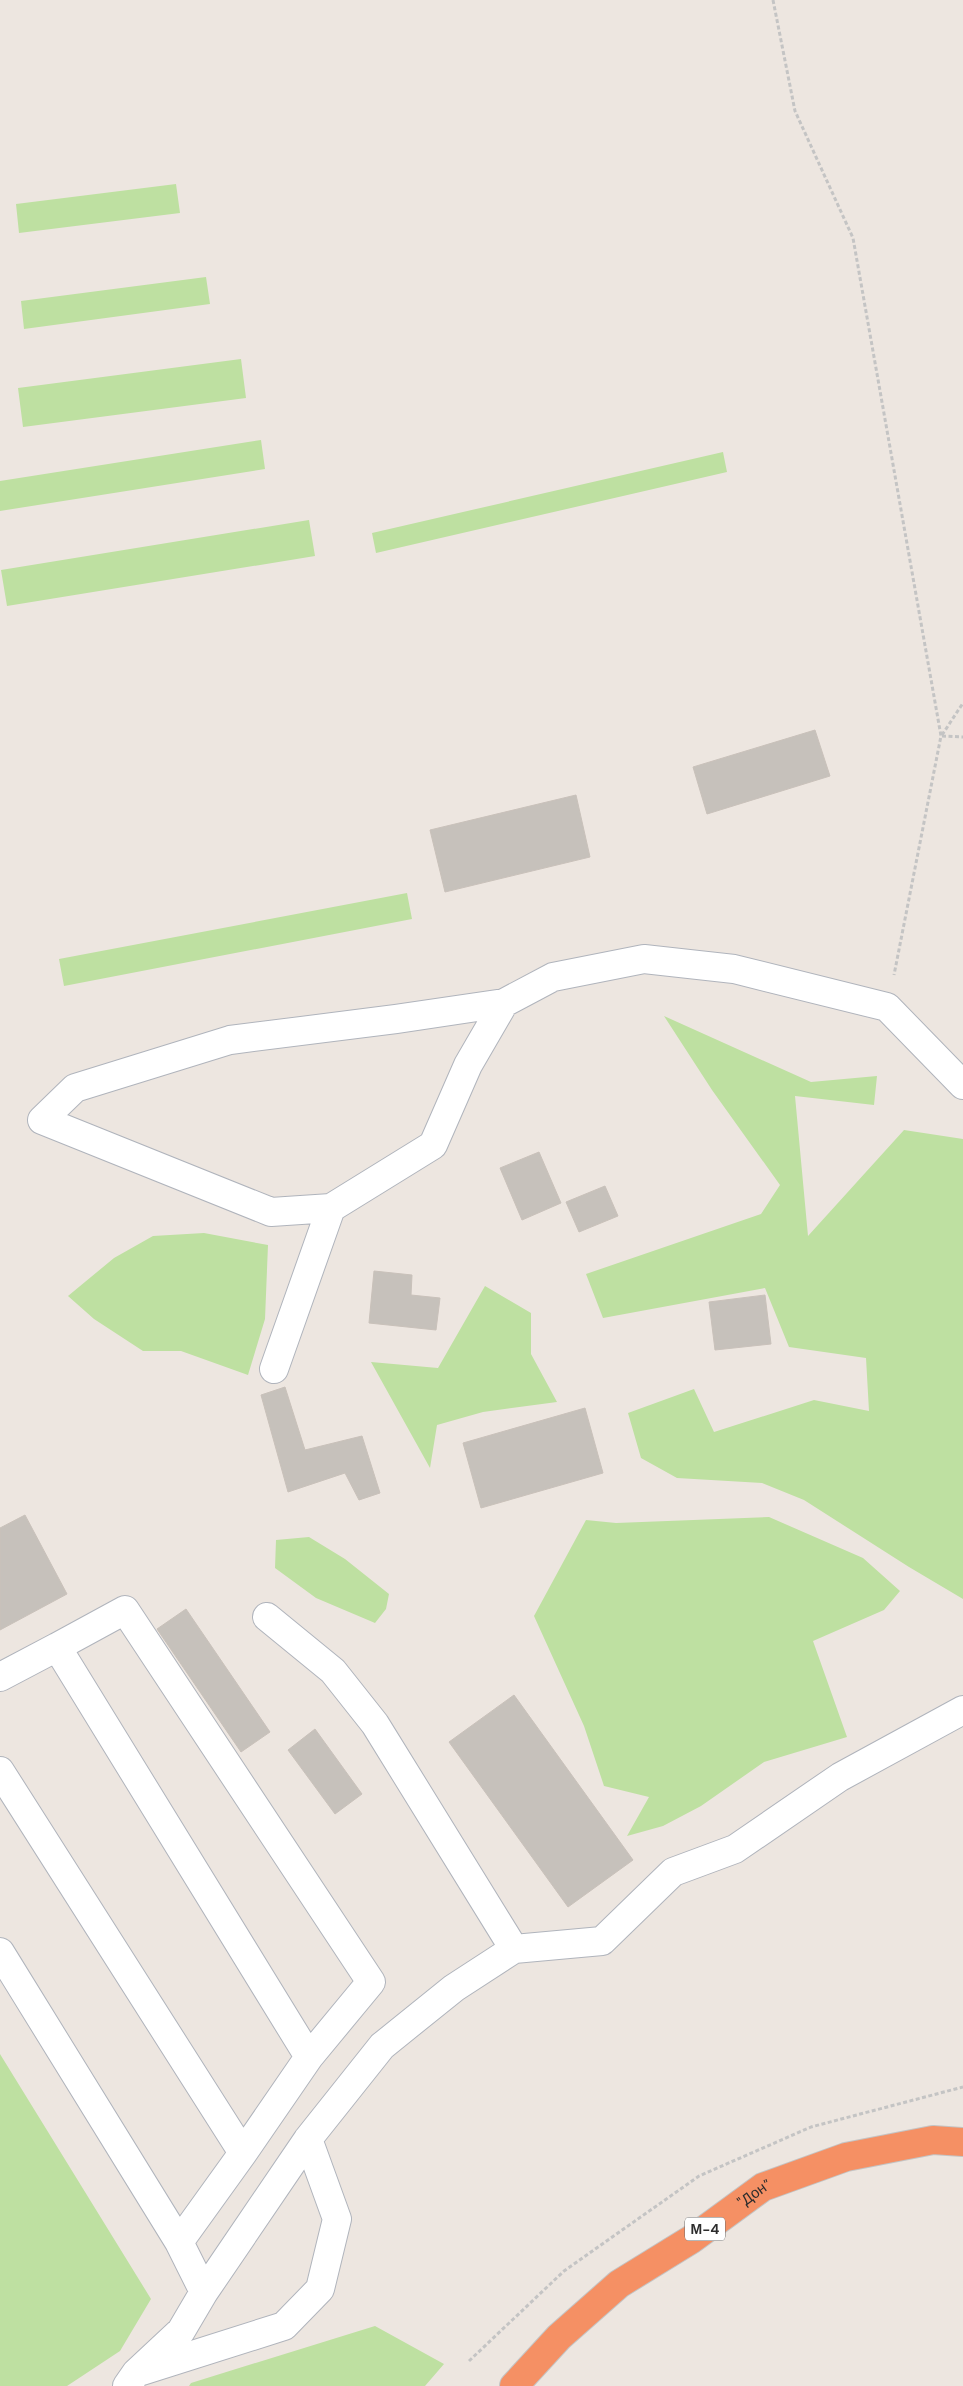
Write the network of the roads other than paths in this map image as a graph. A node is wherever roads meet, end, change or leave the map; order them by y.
1 (504, 1003) junction
2 (963, 1084) edge
3 (331, 1208) junction
4 (274, 1369) dead end
5 (267, 1617) dead end
6 (57, 1648) junction
7 (0, 1677) edge
8 (963, 1710) edge
9 (0, 1771) edge
10 (514, 1949) junction
11 (0, 1952) edge
12 (309, 2057) junction
13 (963, 2131) edge
14 (308, 2139) junction
15 (933, 2140) junction
16 (963, 2142) edge
17 (243, 2153) junction
18 (179, 2242) junction
19 (204, 2292) junction
20 (132, 2380) edge
21 (514, 2386) edge

1 - 2 lane
1 - 3 lane
1 - 3 lane
3 - 4 lane
5 - 10 lane
6 - 7 lane
6 - 12 lane
6 - 12 lane
8 - 10 lane
9 - 17 lane
10 - 14 lane
11 - 18 lane
12 - 17 lane
13 - 15 highway
14 - 19 lane
14 - 20 lane
15 - 16 highway, "Дон" / М-4
15 - 21 highway, "Дон" / М-4
17 - 18 lane
18 - 19 lane
19 - 20 lane

